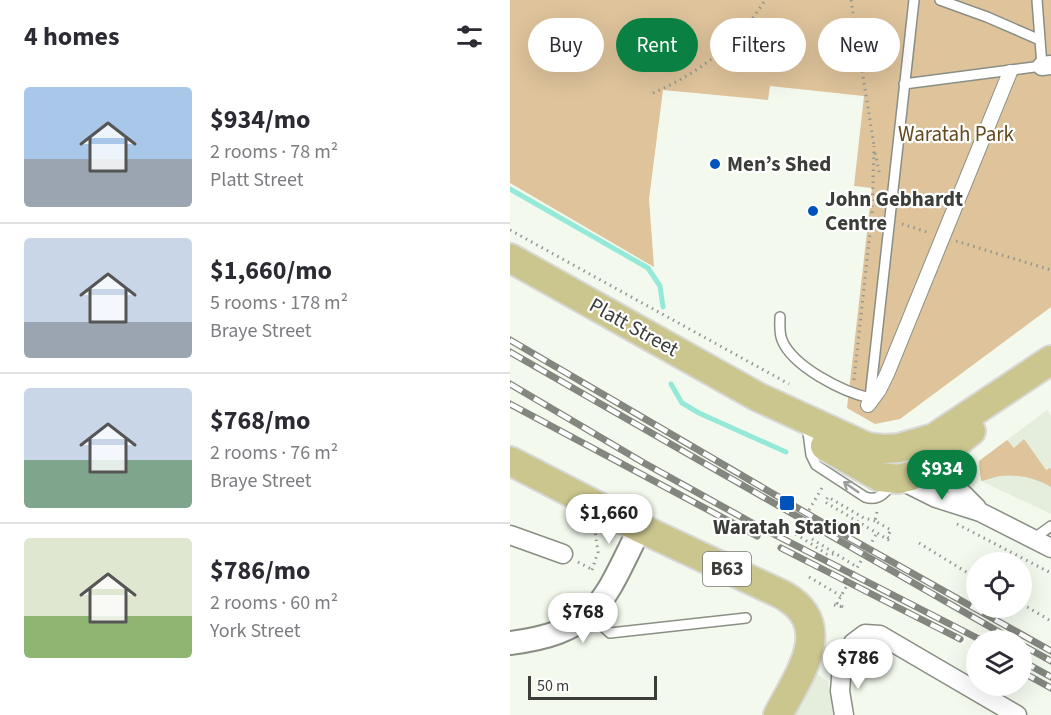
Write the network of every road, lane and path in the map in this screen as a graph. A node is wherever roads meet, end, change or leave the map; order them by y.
1 (765, 0) edge
2 (851, 0) edge
3 (914, 0) edge
4 (940, 0) edge
5 (1037, 0) edge
6 (1040, 39) junction
7 (1046, 66) edge
8 (1010, 72) junction
9 (904, 84) junction
10 (653, 93) dead end
11 (874, 146) junction
12 (880, 178) dead end
13 (872, 214) junction
14 (890, 220) junction
15 (510, 230) edge
16 (944, 237) junction
17 (510, 258) edge
18 (1051, 270) edge
19 (780, 317) dead end
20 (1051, 360) edge
21 (1051, 371) edge
22 (789, 384) dead end
23 (852, 394) junction
24 (758, 397) junction
25 (868, 405) dead end
26 (808, 433) junction
27 (850, 447) junction
28 (510, 461) edge
29 (932, 463) junction
30 (898, 479) junction
31 (821, 489) dead end
32 (817, 498) junction
33 (827, 504) junction
34 (882, 509) dead end
35 (809, 510) dead end
36 (980, 512) junction
37 (875, 521) junction
38 (957, 524) dead end
39 (800, 525) dead end
40 (590, 526) dead end
41 (1051, 526) edge
42 (640, 528) junction
43 (877, 533) junction
44 (510, 535) edge
45 (812, 539) dead end
46 (1033, 539) junction
47 (919, 543) dead end
48 (1051, 548) edge
49 (563, 554) dead end
50 (835, 554) junction
51 (857, 567) junction
52 (592, 570) dead end
53 (966, 572) edge
54 (1051, 573) edge
55 (809, 577) dead end
56 (841, 596) junction
57 (834, 605) dead end
58 (1032, 610) edge
59 (589, 614) junction
60 (746, 618) dead end
61 (1051, 621) edge
62 (510, 643) edge
63 (778, 715) edge
64 (844, 715) edge
65 (1017, 715) edge

1 - 10 path
2 - 11 path
3 - 9 lane
4 - 6 lane
5 - 6 lane
6 - 7 lane
7 - 8 lane
8 - 9 lane
8 - 16 street
9 - 14 lane
11 - 12 path
11 - 13 path
13 - 14 path
13 - 23 path
14 - 16 path
14 - 23 lane
15 - 22 path
16 - 18 path
16 - 25 street
17 - 24 main road, Platt Street
19 - 23 lane
20 - 27 main road
21 - 29 main road
24 - 26 main road, Platt Street
24 - 27 main road, Platt Street
26 - 27 main road, Platt Street
30 -> 26 lane
27 - 29 main road
27 - 30 main road
28 - 42 main road, B63
29 - 30 main road
29 - 36 street
30 - 36 street
31 - 32 path
32 - 33 path
32 - 35 path
33 - 37 path
33 - 43 path
34 - 37 path
36 - 46 street
37 - 43 path
38 - 54 path
39 - 50 path
40 - 52 path
41 - 46 lane
42 - 59 street
42 - 63 main road, B63
43 - 51 path, bridge
44 - 49 street
45 - 50 path
46 - 48 street
47 - 53 path
50 - 51 path
51 - 56 path, bridge
55 - 56 path
56 - 57 path, bridge
58 - 61 path
59 - 60 lane
59 - 62 street
64 - 65 street

